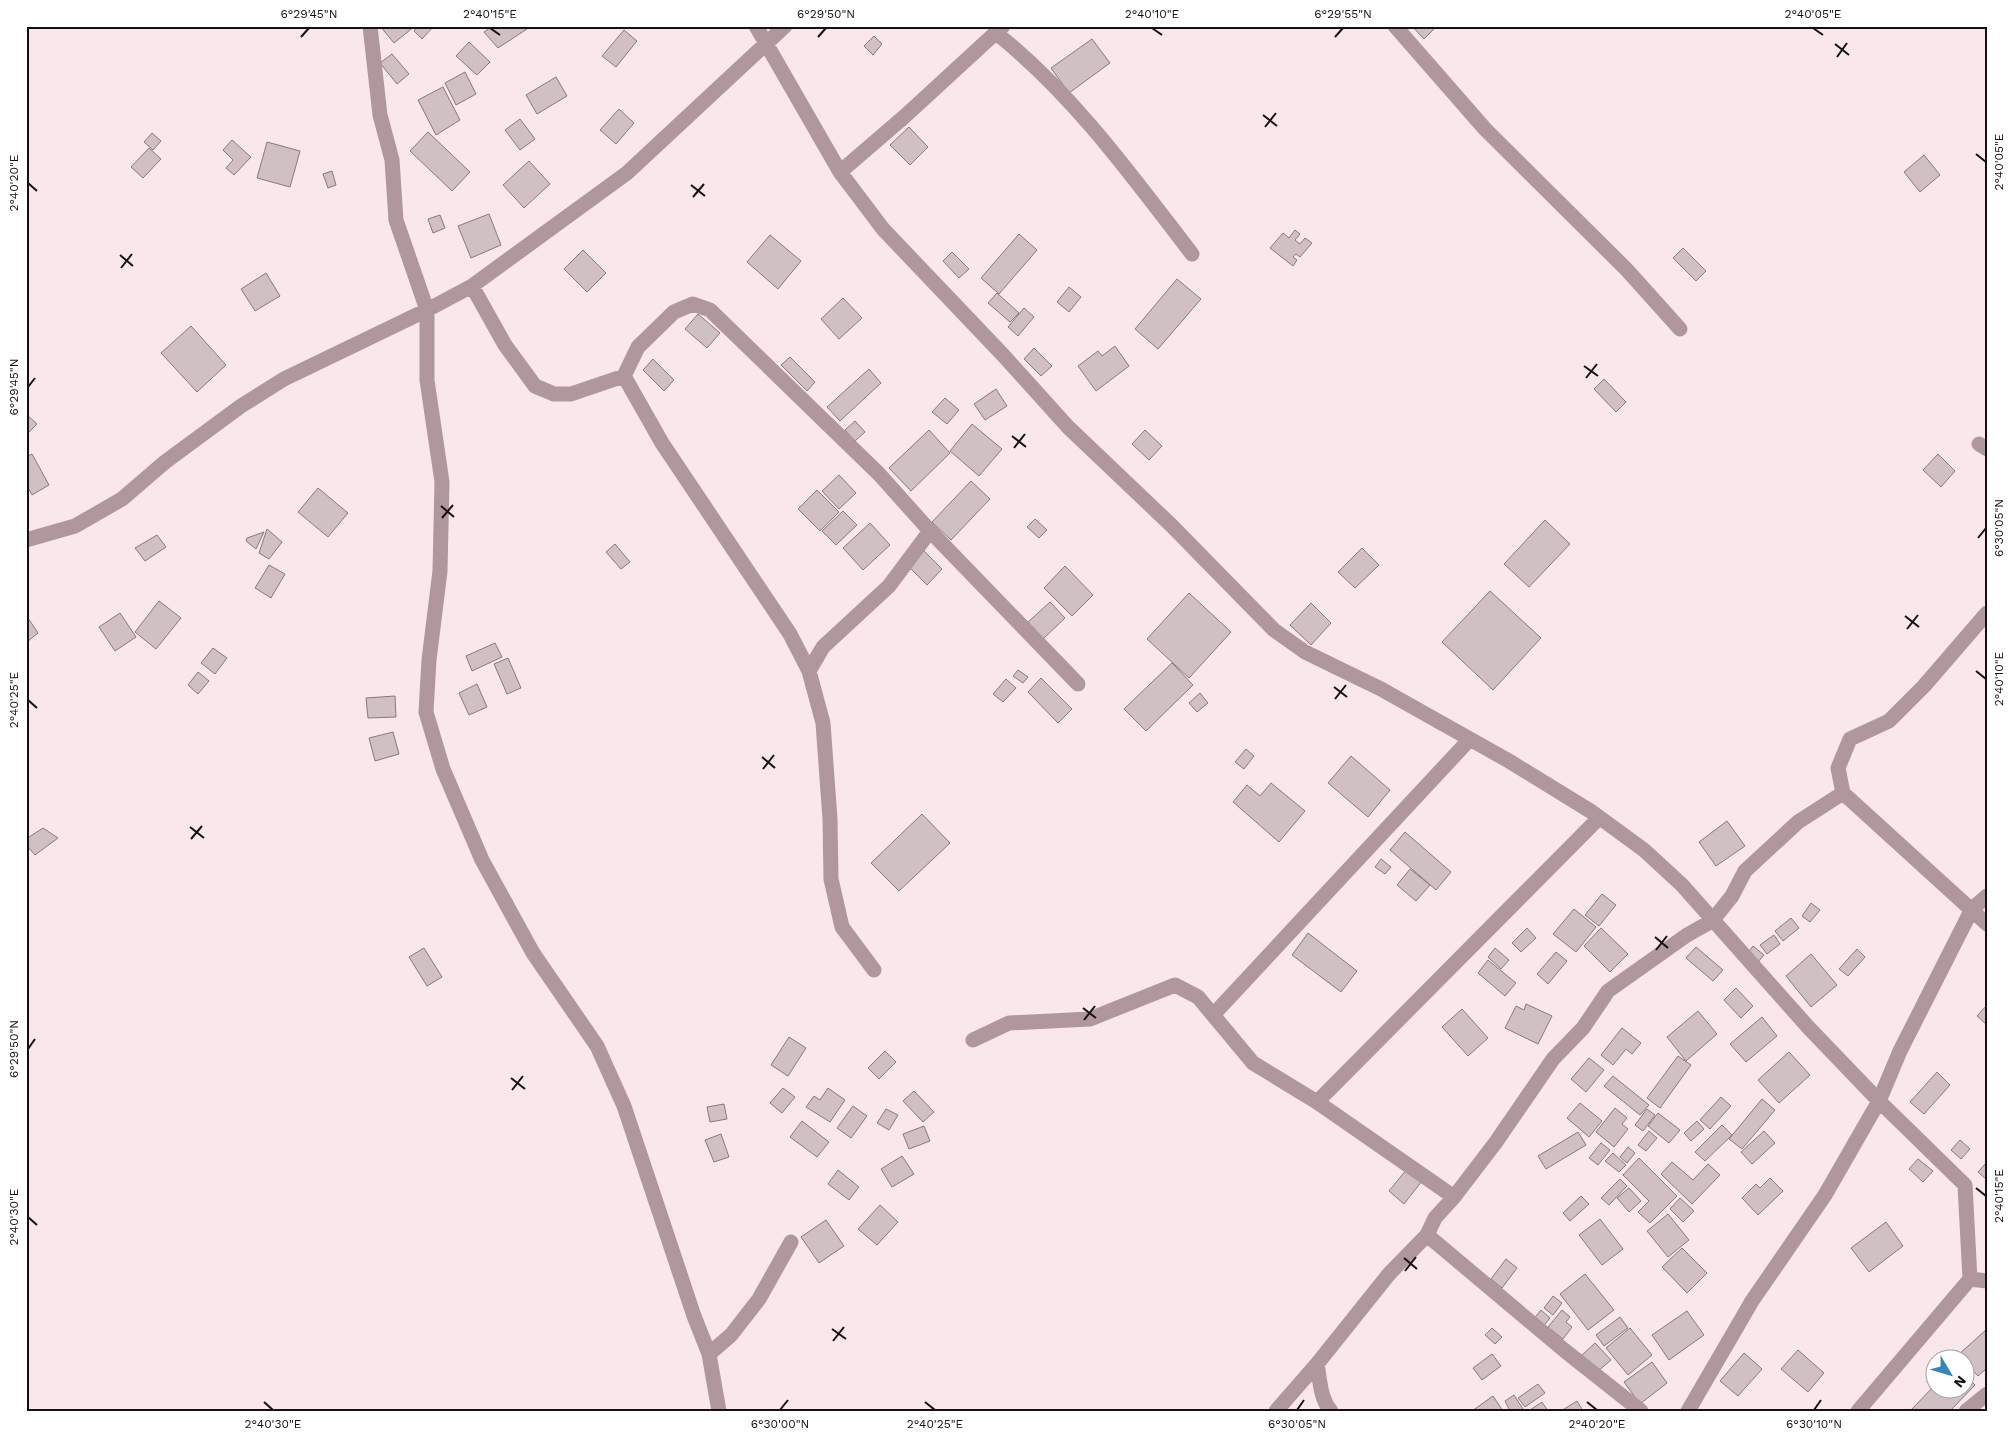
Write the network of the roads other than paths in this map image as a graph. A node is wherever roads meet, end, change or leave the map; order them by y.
1 (370, 26) edge
2 (756, 26) edge
3 (785, 26) edge
4 (1395, 26) edge
5 (999, 30) edge
6 (767, 43) junction
7 (840, 172) junction
8 (1192, 254) dead end
9 (472, 286) junction
10 (427, 310) junction
11 (1680, 329) dead end
12 (624, 376) junction
13 (930, 531) junction
14 (26, 540) edge
15 (1987, 613) edge
16 (809, 671) junction
17 (1078, 684) dead end
18 (1470, 739) junction
19 (1844, 793) junction
20 (1599, 818) junction
21 (1987, 896) edge
22 (1972, 909) junction
23 (1712, 921) junction
24 (1987, 924) edge
25 (874, 970) dead end
26 (1213, 1015) junction
27 (973, 1040) dead end
28 (1879, 1101) junction
29 (1318, 1102) junction
30 (1454, 1197) junction
31 (1427, 1235) junction
32 (791, 1242) dead end
33 (1970, 1279) junction
34 (1987, 1281) edge
35 (709, 1354) junction
36 (1317, 1364) junction
37 (1987, 1394) edge
38 (719, 1411) edge
39 (1276, 1411) edge
40 (1331, 1411) edge
41 (1641, 1411) edge
42 (1688, 1411) edge
43 (1858, 1411) edge
44 (1966, 1411) edge

1 - 10 street
2 - 6 street
3 - 6 street
4 - 11 street
5 - 7 street
5 - 8 street
6 - 7 street
6 - 9 street
7 - 18 street
9 - 10 street
9 - 12 street
10 - 14 street
10 - 35 street
12 - 13 street
12 - 16 street
13 - 16 street
13 - 17 street
15 - 19 street
16 - 25 street
18 - 20 street
18 - 26 street
19 - 22 street
19 - 23 street
20 - 23 street
20 - 29 street
21 - 22 street
22 - 24 street
22 - 28 street
23 - 28 street
23 - 30 street
26 - 27 street
26 - 29 street
28 - 33 street
28 - 42 street
29 - 30 street
30 - 31 street
31 - 36 street
31 - 41 street
32 - 35 street
33 - 34 street
33 - 43 street
35 - 38 street
36 - 39 street
36 - 40 street
37 - 44 street

